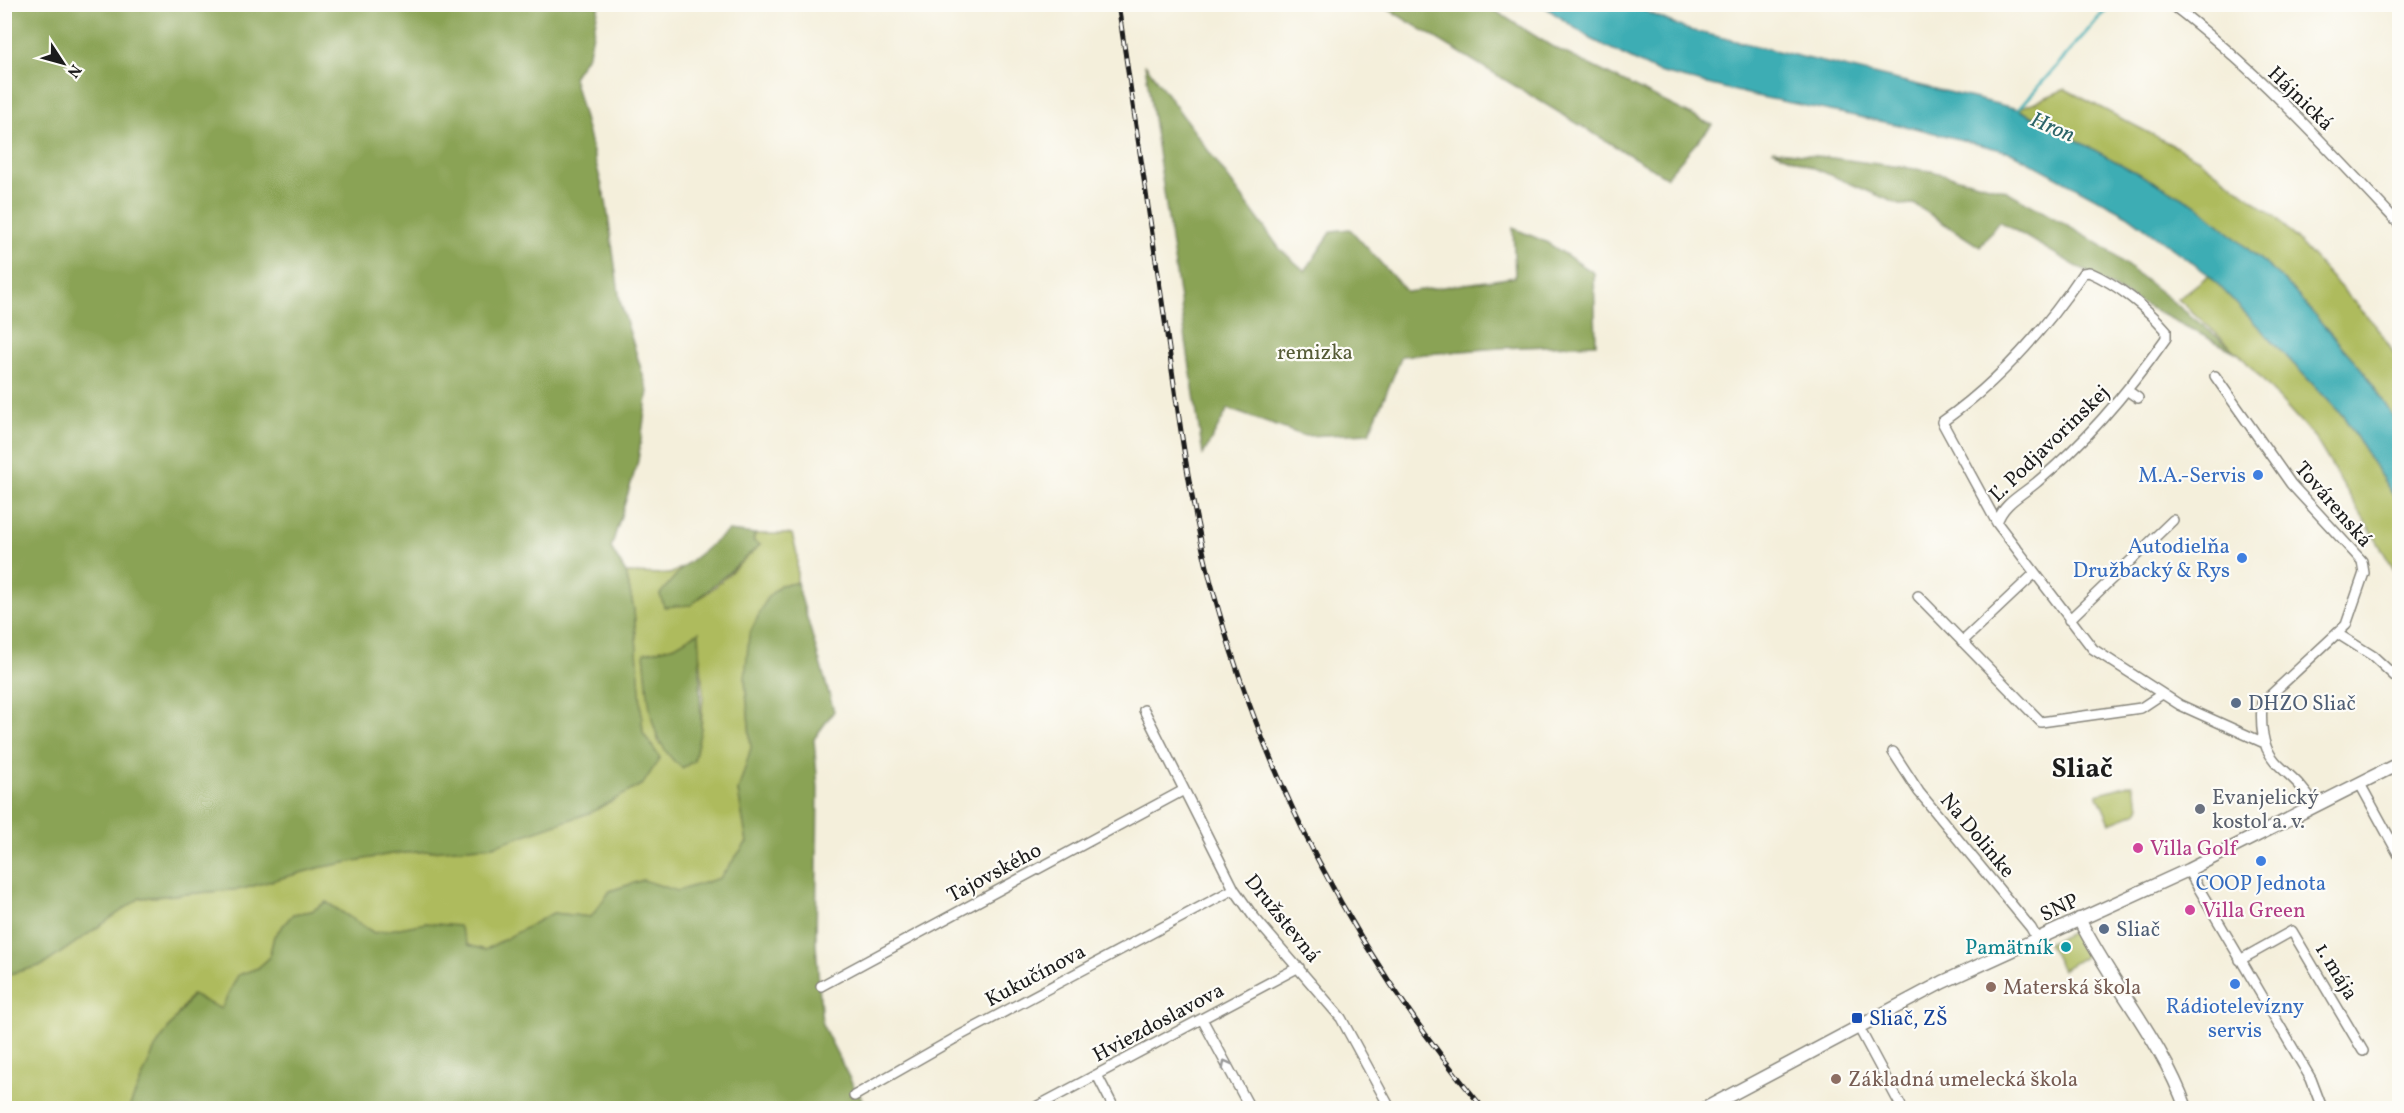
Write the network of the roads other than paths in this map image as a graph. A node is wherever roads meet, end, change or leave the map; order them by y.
1 (2171, 4) edge
2 (2400, 225) edge
3 (2216, 376) dead end
4 (2128, 391) junction
5 (2138, 398) dead end
6 (2173, 520) dead end
7 (1997, 523) junction
8 (2034, 574) junction
9 (1918, 596) dead end
10 (2069, 620) junction
11 (2338, 634) junction
12 (1962, 642) junction
13 (2400, 681) edge
14 (2162, 694) junction
15 (1144, 710) dead end
16 (2262, 742) junction
17 (1893, 752) dead end
18 (2400, 764) edge
19 (2360, 784) junction
20 (1184, 790) junction
21 (2315, 806) junction
22 (2400, 857) edge
23 (2188, 870) junction
24 (1234, 888) junction
25 (2079, 919) junction
26 (2037, 939) junction
27 (2240, 960) junction
28 (1299, 967) junction
29 (821, 986) dead end
30 (1202, 1019) junction
31 (1858, 1026) junction
32 (2363, 1051) dead end
33 (1096, 1075) junction
34 (854, 1096) dead end
35 (1034, 1108) edge
36 (1114, 1108) edge
37 (1250, 1108) edge
38 (1390, 1108) edge
39 (1706, 1108) edge
40 (1902, 1108) edge
41 (2186, 1108) edge
42 (2322, 1108) edge

1 - 2 street, Hájnická
3 - 11 street, Továrenská
4 - 5 street
4 - 7 street, Ľ. Podjavorinskej
4 - 7 street, Ľ. Podjavorinskej
6 - 10 street
7 - 8 street
8 - 10 street
8 - 12 street
9 - 12 street
10 - 14 street
11 - 13 street
11 - 16 street, Továrenská
12 - 14 street
14 - 16 street
15 - 20 street, Družstevná
16 - 21 street
17 - 26 street, Na Dolinke
18 - 19 street, SNP
19 - 21 street, SNP
19 - 22 street
20 - 24 street, Družstevná
20 - 29 street, Tajovského
21 - 23 street, SNP
23 - 25 street, SNP
23 - 27 street
24 - 28 street, Družstevná
24 - 34 street, Kukučínova
25 - 26 street, SNP
25 - 41 street
26 - 31 street, SNP
27 - 32 street, 1. mája
27 - 42 street
28 - 30 street, Hviezdoslavova
28 - 38 street, Družstevná
30 - 33 street, Hviezdoslavova
37 -> 30 street
31 - 39 street, SNP
31 - 40 street
33 - 35 street, Hviezdoslavova
33 - 36 street

